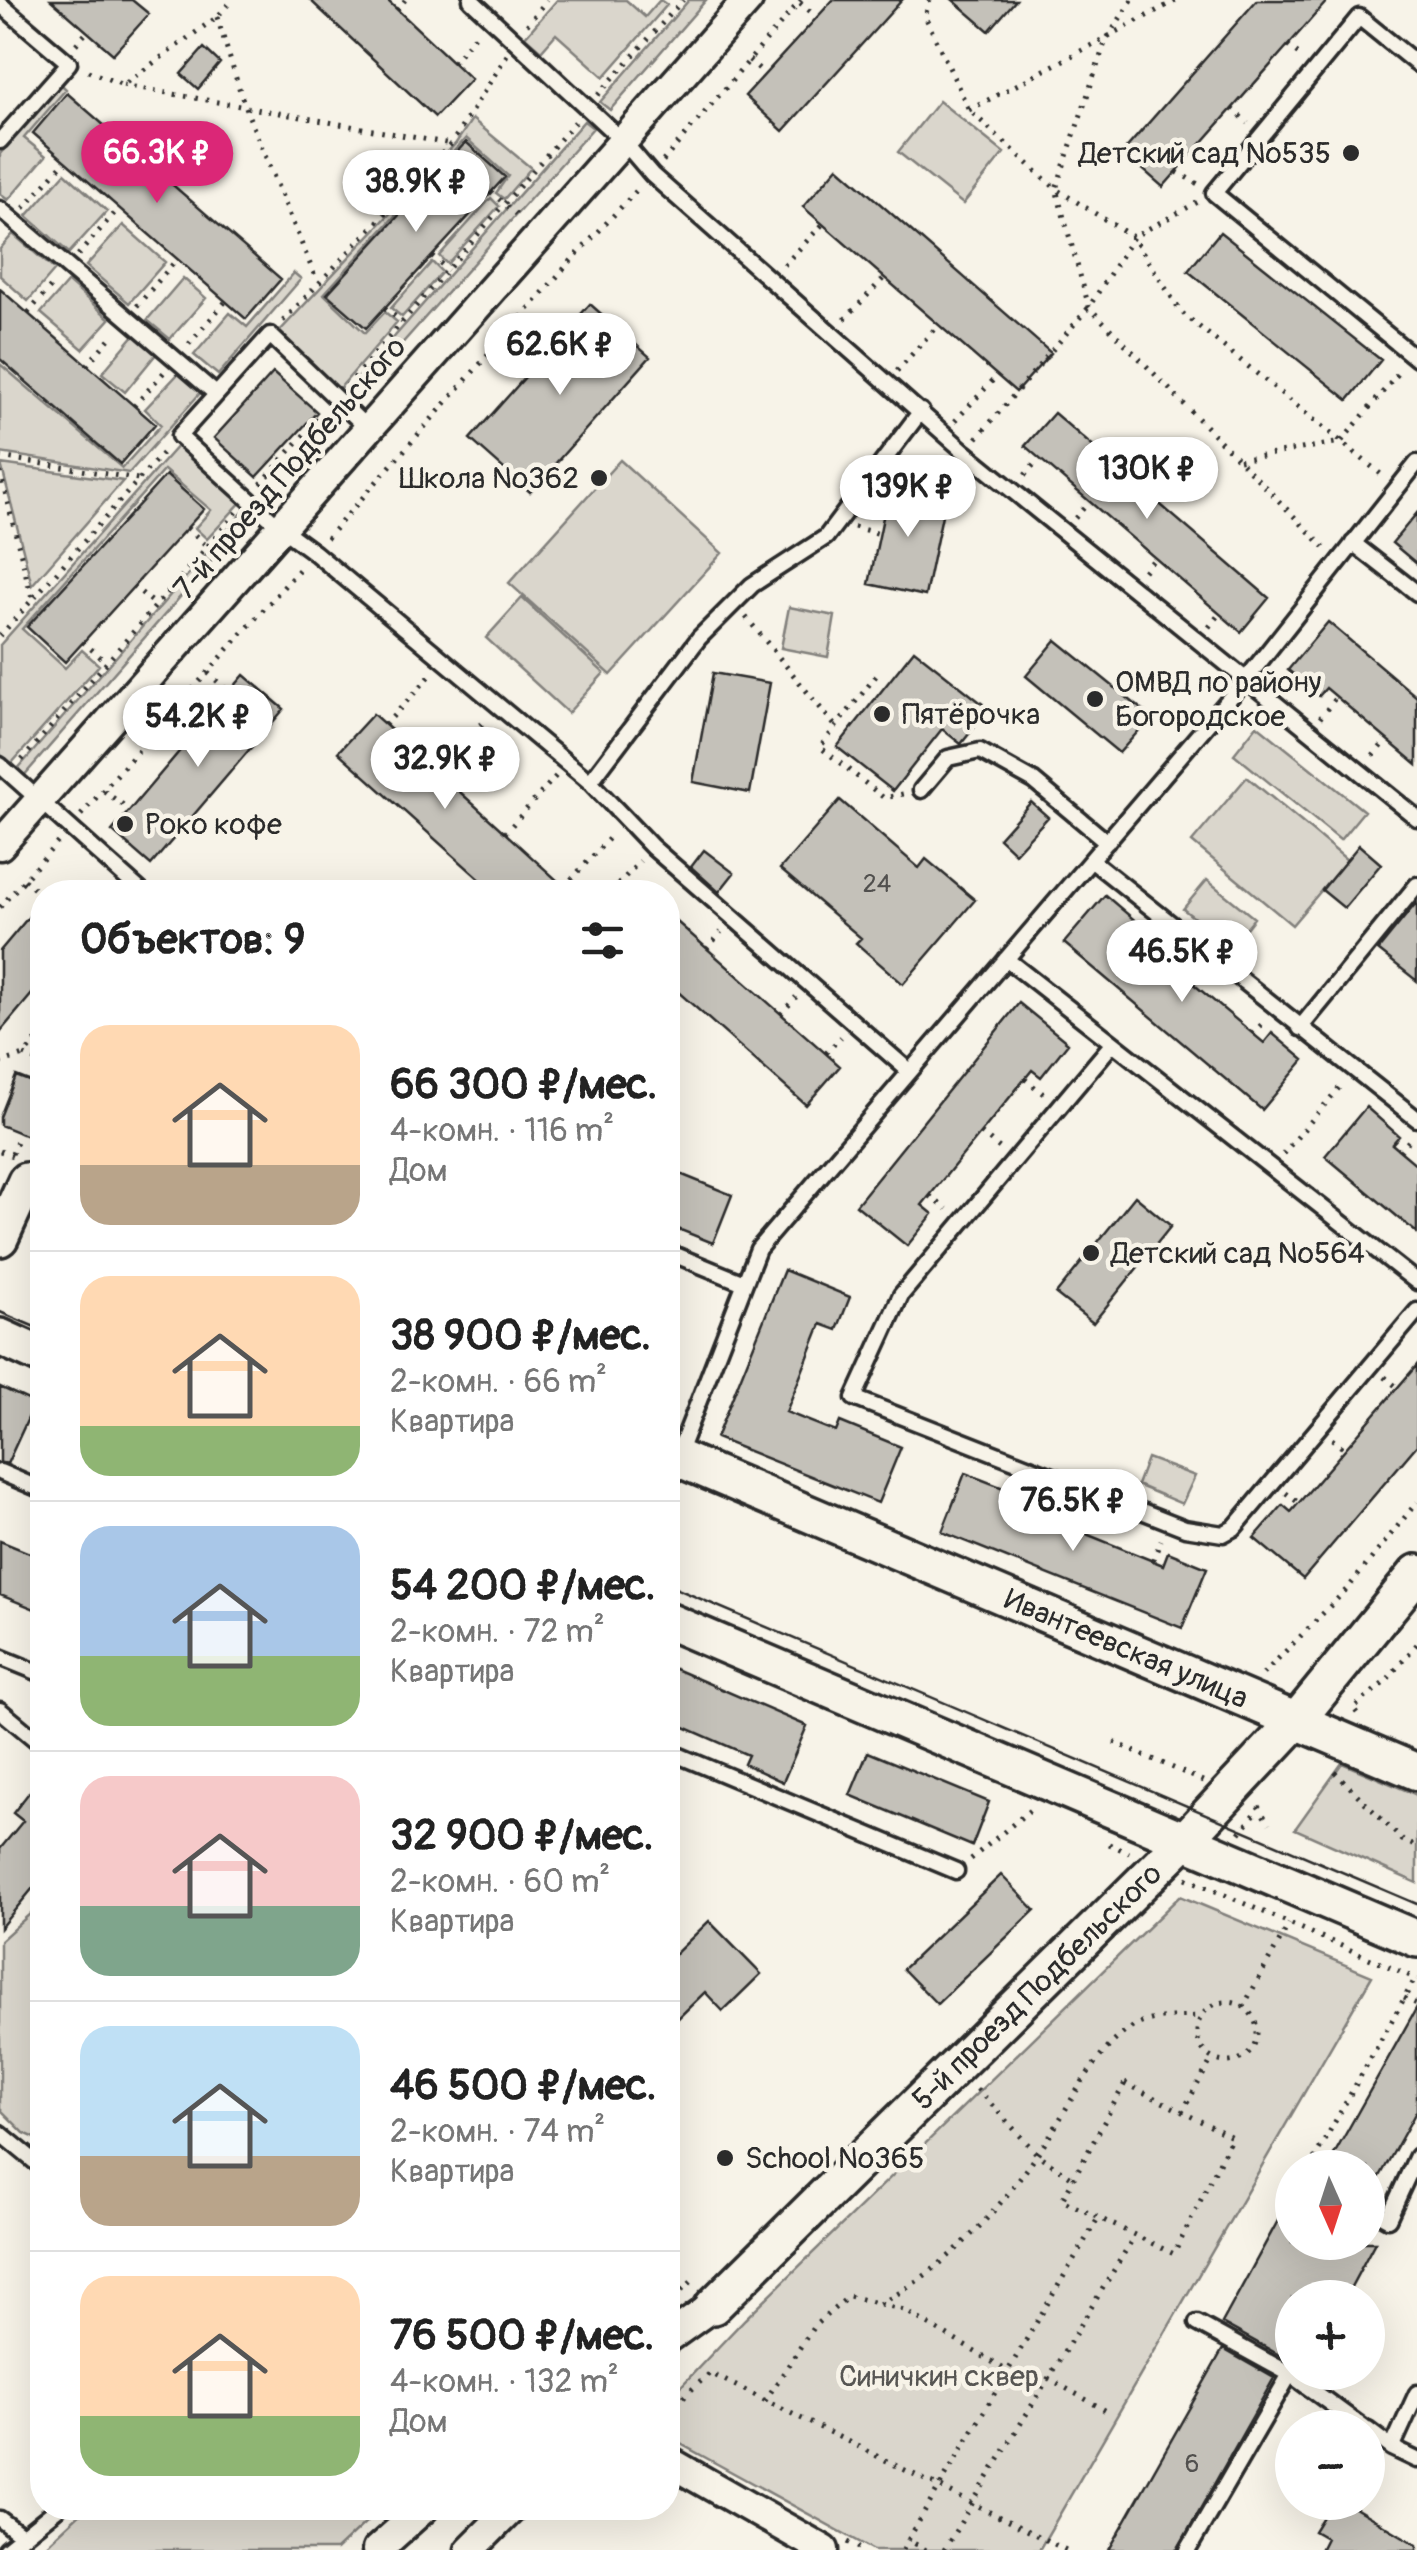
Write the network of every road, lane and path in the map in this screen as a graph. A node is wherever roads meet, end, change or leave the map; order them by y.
1 (232, 0) edge
2 (405, 0) edge
3 (471, 0) edge
4 (547, 0) edge
5 (748, 0) edge
6 (930, 0) edge
7 (1132, 0) edge
8 (1177, 0) edge
9 (800, 1) edge
10 (0, 4) edge
11 (397, 10) dead end
12 (218, 17) junction
13 (491, 17) junction
14 (817, 17) dead end
15 (88, 32) dead end
16 (80, 38) dead end
17 (516, 39) junction
18 (1106, 40) junction
19 (749, 60) junction
20 (453, 62) dead end
21 (69, 63) junction
22 (1417, 64) edge
23 (765, 74) dead end
24 (124, 85) junction
25 (245, 107) junction
26 (969, 110) junction
27 (0, 141) edge
28 (623, 141) junction
29 (451, 144) junction
30 (65, 161) dead end
31 (652, 175) junction
32 (1056, 189) junction
33 (490, 192) dead end
34 (1214, 194) junction
35 (504, 205) dead end
36 (119, 208) dead end
37 (0, 210) edge
38 (13, 220) junction
39 (824, 224) dead end
40 (1134, 237) junction
41 (432, 256) dead end
42 (178, 259) dead end
43 (68, 267) junction
44 (448, 270) dead end
45 (884, 278) dead end
46 (771, 279) junction
47 (317, 281) junction
48 (226, 301) dead end
49 (1089, 307) junction
50 (385, 308) dead end
51 (28, 314) dead end
52 (127, 318) junction
53 (402, 322) dead end
54 (938, 325) dead end
55 (832, 333) junction
56 (270, 335) junction
57 (506, 336) junction
58 (516, 346) dead end
59 (1415, 357) edge
60 (176, 359) junction
61 (87, 365) dead end
62 (997, 376) dead end
63 (887, 382) junction
64 (216, 394) junction
65 (134, 406) dead end
66 (921, 412) junction
67 (368, 429) junction
68 (944, 432) junction
69 (179, 436) junction
70 (1340, 442) junction
71 (965, 452) junction
72 (0, 458) edge
73 (1239, 460) junction
74 (1417, 463) edge
75 (0, 472) edge
76 (138, 479) junction
77 (1397, 488) junction
78 (187, 528) dead end
79 (280, 528) junction
80 (1353, 543) junction
81 (207, 546) dead end
82 (315, 553) junction
83 (1338, 562) junction
84 (134, 586) dead end
85 (1417, 592) edge
86 (32, 598) junction
87 (734, 602) junction
88 (156, 605) dead end
89 (0, 636) edge
90 (83, 642) dead end
91 (444, 660) junction
92 (106, 662) dead end
93 (208, 673) junction
94 (876, 676) dead end
95 (1247, 678) junction
96 (230, 692) dead end
97 (498, 706) junction
98 (385, 725) dead end
99 (836, 727) junction
100 (153, 734) junction
101 (178, 753) dead end
102 (568, 764) junction
103 (0, 765) edge
104 (438, 772) dead end
105 (590, 782) junction
106 (103, 790) junction
107 (921, 790) joint
108 (40, 800) junction
109 (130, 810) dead end
110 (1417, 818) edge
111 (625, 820) junction
112 (70, 827) junction
113 (505, 833) dead end
114 (1107, 842) junction
115 (0, 845) edge
116 (652, 848) junction
117 (1091, 860) junction
118 (24, 880) junction
119 (129, 880) edge
120 (570, 880) edge
121 (622, 880) edge
122 (30, 885) edge
123 (1417, 885) edge
124 (0, 907) edge
125 (1006, 959) junction
126 (1300, 1028) junction
127 (1113, 1043) junction
128 (30, 1049) edge
129 (24, 1056) junction
130 (30, 1058) edge
131 (0, 1063) edge
132 (909, 1071) junction
133 (1353, 1071) junction
134 (1417, 1120) edge
135 (1417, 1132) edge
136 (20, 1134) dead end
137 (1400, 1151) dead end
138 (1272, 1168) junction
139 (20, 1174) edge
140 (0, 1238) edge
141 (680, 1257) edge
142 (1417, 1282) edge
143 (744, 1283) junction
144 (1417, 1311) edge
145 (0, 1338) edge
146 (30, 1351) edge
147 (680, 1437) edge
148 (680, 1459) edge
149 (0, 1472) edge
150 (30, 1485) edge
151 (1417, 1502) edge
152 (1417, 1573) edge
153 (680, 1626) edge
154 (1417, 1644) edge
155 (0, 1657) edge
156 (30, 1669) edge
157 (1262, 1675) dead end
158 (1354, 1708) dead end
159 (2, 1714) edge
160 (1297, 1720) junction
161 (30, 1736) edge
162 (1114, 1742) dead end
163 (680, 1756) edge
164 (1329, 1764) dead end
165 (1417, 1772) edge
166 (1229, 1793) junction
167 (1030, 1810) dead end
168 (1269, 1824) dead end
169 (1185, 1840) junction
170 (1417, 1846) edge
171 (956, 1872) joint
172 (1184, 1878) dead end
173 (1289, 1924) junction
174 (1417, 1939) edge
175 (1416, 1978) edge
176 (1404, 1998) junction
177 (1417, 2004) edge
178 (1243, 2006) junction
179 (1202, 2016) junction
180 (1212, 2059) junction
181 (970, 2081) dead end
182 (1182, 2112) junction
183 (0, 2133) edge
184 (1318, 2150) edge
185 (1038, 2155) junction
186 (1417, 2156) edge
187 (30, 2157) edge
188 (1073, 2178) junction
189 (1385, 2218) edge
190 (1097, 2220) junction
191 (1134, 2237) junction
192 (879, 2304) junction
193 (713, 2306) joint
194 (1197, 2323) dead end
195 (680, 2329) edge
196 (1275, 2366) edge
197 (1006, 2370) junction
198 (1048, 2378) junction
199 (1281, 2390) edge
200 (1312, 2390) edge
201 (1417, 2393) edge
202 (680, 2399) edge
203 (765, 2401) junction
204 (1340, 2410) edge
205 (1110, 2413) dead end
206 (1385, 2443) edge
207 (1392, 2448) junction
208 (1417, 2460) edge
209 (680, 2468) edge
210 (939, 2486) junction
211 (973, 2503) junction
212 (0, 2519) edge
213 (42, 2520) edge
214 (410, 2520) edge
215 (500, 2520) edge
216 (21, 2535) junction
217 (908, 2540) junction
218 (6, 2550) edge
219 (377, 2550) edge
220 (470, 2550) edge
221 (824, 2550) edge
222 (903, 2550) edge
223 (926, 2550) edge
224 (944, 2550) edge
225 (1066, 2550) edge
226 (1188, 2550) edge

1 - 12 path
2 - 11 path
3 - 13 lane
4 - 17 path
5 - 28 street, 7-й проезд Подбельского
6 - 26 path
7 - 18 path
8 - 18 path
9 - 14 path
9 - 19 path
10 - 21 lane
12 - 24 path
12 - 25 path
13 - 17 lane
13 - 20 path
15 - 16 path
17 - 28 lane
17 - 29 path
18 - 26 path
18 - 32 path
19 - 23 path
19 - 31 path
21 - 24 path
21 - 27 lane
22 - 34 lane
24 - 25 path
25 - 29 path
25 - 47 path
26 - 32 path
28 - 31 lane
28 - 67 street, 7-й проезд Подбельского
29 - 47 path
30 - 38 path
31 - 46 lane
31 - 57 path
32 - 40 path
32 - 49 path
33 - 35 path
34 - 40 path
34 - 59 lane
36 - 43 path
37 - 38 lane
38 - 43 lane
39 - 46 path
40 - 49 path
40 - 70 path
41 - 44 path
42 - 52 path
43 - 51 path
43 - 52 lane
45 - 55 path
46 - 55 lane
47 - 56 path
48 - 60 path
49 - 71 path
49 - 73 path
50 - 53 path
52 - 60 lane
52 - 61 path
54 - 63 path
55 - 63 lane
56 - 64 lane
56 - 67 lane
57 - 58 path
57 - 82 path
59 - 70 path
60 - 64 lane
60 - 65 path
62 - 68 path
63 - 66 lane
64 - 69 lane
66 - 68 lane
66 - 87 lane
67 - 79 street, 7-й проезд Подбельского
68 - 71 lane
69 - 76 path
69 - 79 lane
70 - 73 path
70 - 77 path
71 - 95 lane
72 - 76 path
73 - 83 path
74 - 77 lane
75 - 86 path
76 - 86 path
77 - 80 lane
78 - 81 path
79 - 82 lane
79 - 108 street, 7-й проезд Подбельского
80 - 83 lane
80 - 85 lane
82 - 91 lane
82 - 93 path
83 - 95 lane
84 - 88 path
86 - 89 path
87 - 99 path
87 - 105 lane
90 - 92 path
91 - 97 lane
91 - 98 path
93 - 96 path
93 - 100 path
94 - 99 path
95 - 110 lane
95 - 114 lane
97 - 102 lane
97 - 104 path
99 - 107 path
100 - 101 path
100 - 106 path
102 - 105 lane
102 - 113 path
103 - 108 lane
105 - 111 lane
106 - 109 path
106 - 112 path
107 - 114 lane
108 - 112 lane
108 - 115 street, 7-й проезд Подбельского
111 - 116 lane
111 - 120 path
112 - 118 path
112 - 119 lane
114 - 117 lane
116 - 121 path
116 - 132 lane
117 - 125 lane
117 - 126 lane
118 - 122 path
118 - 124 path
123 - 126 lane
125 - 127 lane
125 - 132 lane
126 - 133 lane
127 - 138 lane
127 - 144 lane
128 - 129 path
129 - 130 path
129 - 131 path
132 - 143 lane
133 - 134 lane
133 - 138 path
135 - 137 path
136 - 139 path
138 - 142 lane
139 - 140 street
141 - 143 lane
143 - 147 lane
145 - 146 street
148 - 160 street, Ивантеевская улица
149 - 150 lane
151 - 157 path
152 - 160 street, 5-й проезд Подбельского
153 - 169 street
154 - 158 path
155 - 156 lane
159 - 161 lane
160 - 165 street, Ивантеевская улица
160 - 166 street, 5-й проезд Подбельского
162 - 166 path
163 - 171 lane
164 - 170 path
166 - 168 path
166 - 169 street, 5-й проезд Подбельского
167 - 171 path
169 - 174 street
169 - 193 street, 5-й проезд Подбельского
172 - 173 path
173 - 175 path
173 - 178 path
175 - 176 path
176 - 177 path
176 - 184 path
178 - 179 path
178 - 180 path
179 - 180 path
179 - 185 path
180 - 182 path
181 - 185 path
182 - 188 path
182 - 191 path
183 - 187 lane
185 - 188 path
185 - 192 path
186 - 189 lane
188 - 190 path
190 - 191 path
190 - 197 path
191 - 198 path
192 - 197 path
192 - 203 path
193 - 195 street, 5-й проезд Подбельского
194 - 196 lane
197 - 210 path
198 - 205 path
198 - 211 path
199 - 226 lane
200 - 204 lane
201 - 207 lane
202 - 203 path
203 - 210 path
206 - 207 lane
207 - 208 lane
209 - 221 street
210 - 211 path
210 - 217 path
211 - 224 path
211 - 225 path
212 - 216 lane
213 - 216 lane
214 - 219 street
215 - 220 street
216 - 218 lane
217 - 222 path
217 - 223 path

